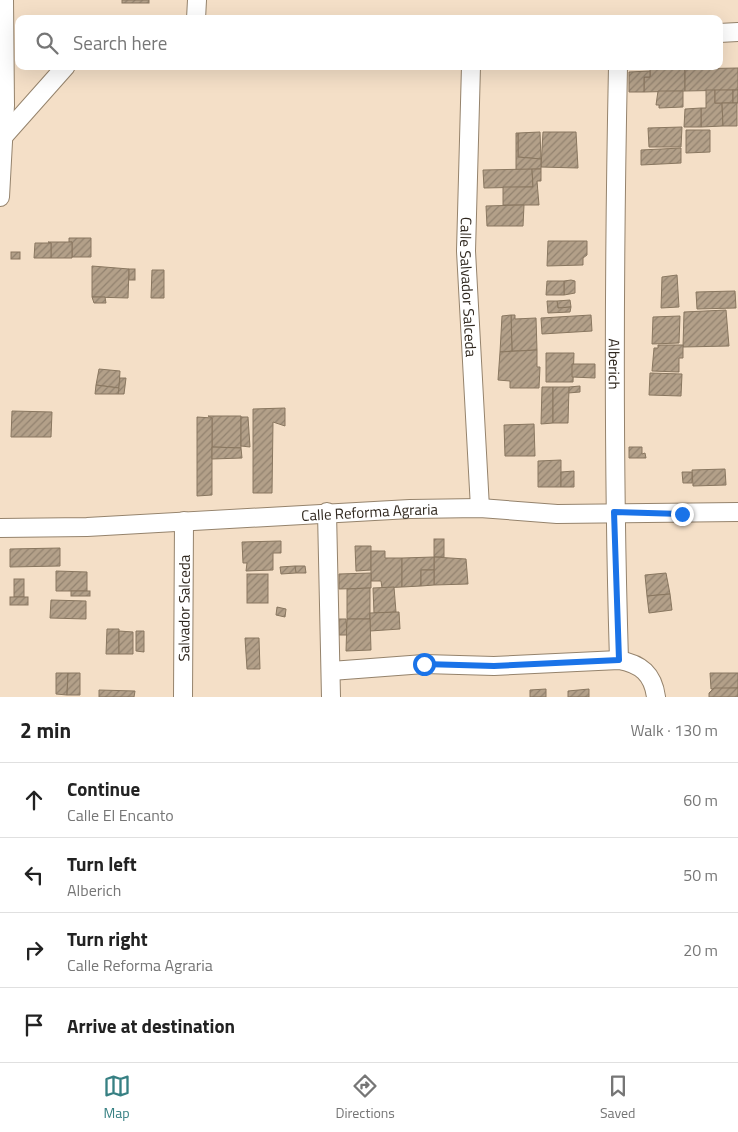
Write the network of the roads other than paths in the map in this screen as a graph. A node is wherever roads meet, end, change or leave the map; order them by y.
1 (4, 0) edge
2 (197, 0) edge
3 (196, 15) edge
4 (738, 32) edge
5 (723, 33) edge
6 (8, 54) edge
7 (62, 70) edge
8 (471, 70) edge
9 (618, 70) edge
10 (3, 137) junction
11 (0, 198) edge
12 (480, 508) junction
13 (327, 512) junction
14 (614, 512) junction
15 (738, 512) edge
16 (184, 521) junction
17 (0, 528) edge
18 (619, 660) junction
19 (331, 671) junction
20 (184, 697) edge
21 (331, 697) edge
22 (656, 697) edge

1 - 6 street
2 - 3 street
4 - 5 street
6 - 10 street
7 - 10 street
8 - 12 street, Calle Salvador Salceda
9 - 14 street, Alberich
10 - 11 street
12 - 13 street, Calle Reforma Agraria
12 - 14 street, Calle Reforma Agraria
13 - 16 street, Calle Reforma Agraria
13 - 19 street
14 - 15 street, Calle Reforma Agraria
14 - 18 street, Alberich
16 - 17 street, Calle Reforma Agraria
16 - 20 street, Salvador Salceda
18 - 19 street
18 - 22 street
19 - 21 street

